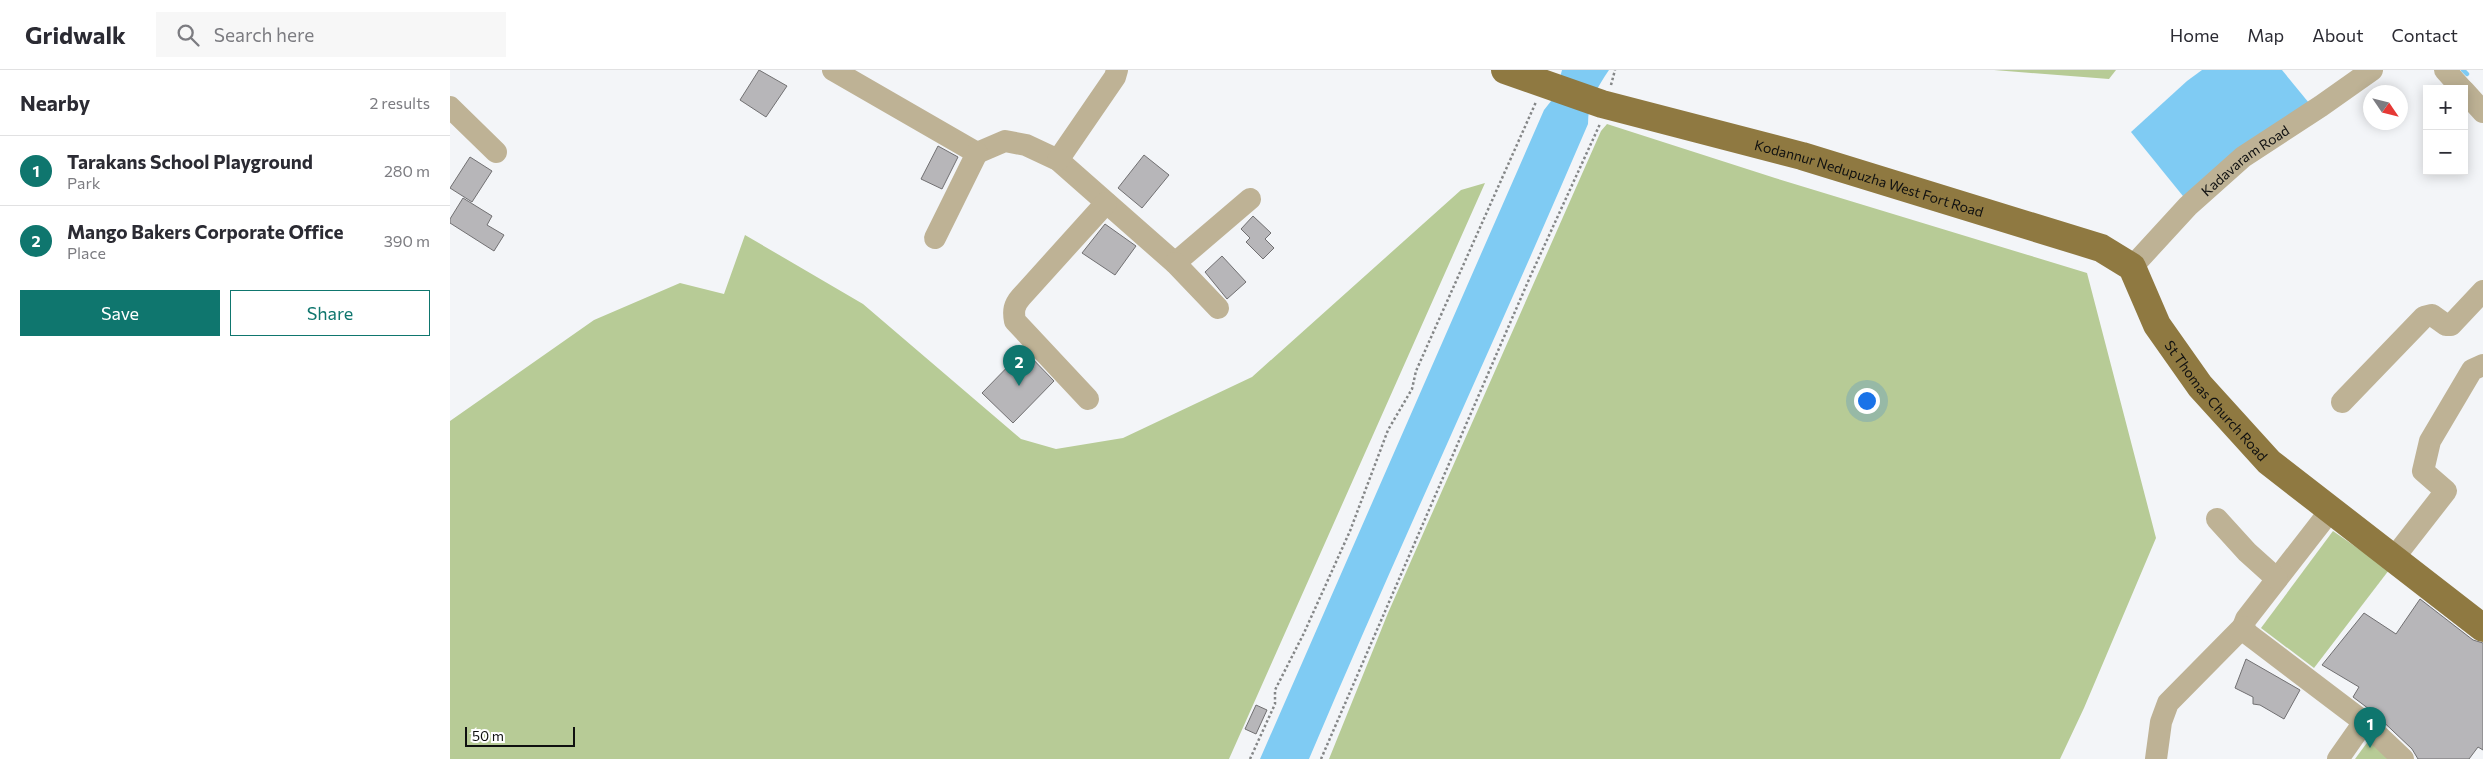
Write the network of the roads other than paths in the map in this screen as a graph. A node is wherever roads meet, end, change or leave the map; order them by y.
1 (833, 70) edge
2 (1117, 70) edge
3 (1505, 70) edge
4 (2372, 70) edge
5 (2445, 70) edge
6 (2458, 85) edge
7 (2468, 96) edge
8 (450, 107) edge
9 (2483, 112) edge
10 (496, 152) dead end
11 (977, 153) junction
12 (1058, 160) junction
13 (1250, 199) dead end
14 (1106, 203) junction
15 (936, 238) dead end
16 (1175, 263) junction
17 (2132, 267) junction
18 (2483, 291) edge
19 (1218, 308) dead end
20 (2483, 365) edge
21 (1088, 399) dead end
22 (2342, 402) dead end
23 (2330, 511) junction
24 (2217, 519) dead end
25 (2393, 559) junction
26 (2277, 579) junction
27 (2243, 627) junction
28 (2483, 628) edge
29 (2364, 722) junction
30 (2156, 759) edge
31 (2338, 759) edge
32 (2403, 759) edge

1 - 11 street
2 - 12 street
3 - 17 main road, Kodannur Nedupuzha West Fort Road
4 - 17 street, Kadavaram Road
5 - 6 street
7 - 9 street
8 - 10 street
11 - 12 street
11 - 15 street
12 - 14 street
13 - 16 street
14 - 16 street
14 - 21 street
16 - 19 street
17 - 23 main road, St Thomas Church Road
18 - 22 street
20 - 25 street
23 - 25 main road, St Thomas Church Road
23 - 26 street
24 - 26 street
25 - 28 main road, St Thomas Church Road
26 - 27 street
27 - 29 street
27 - 30 street
29 - 31 street
29 - 32 street

